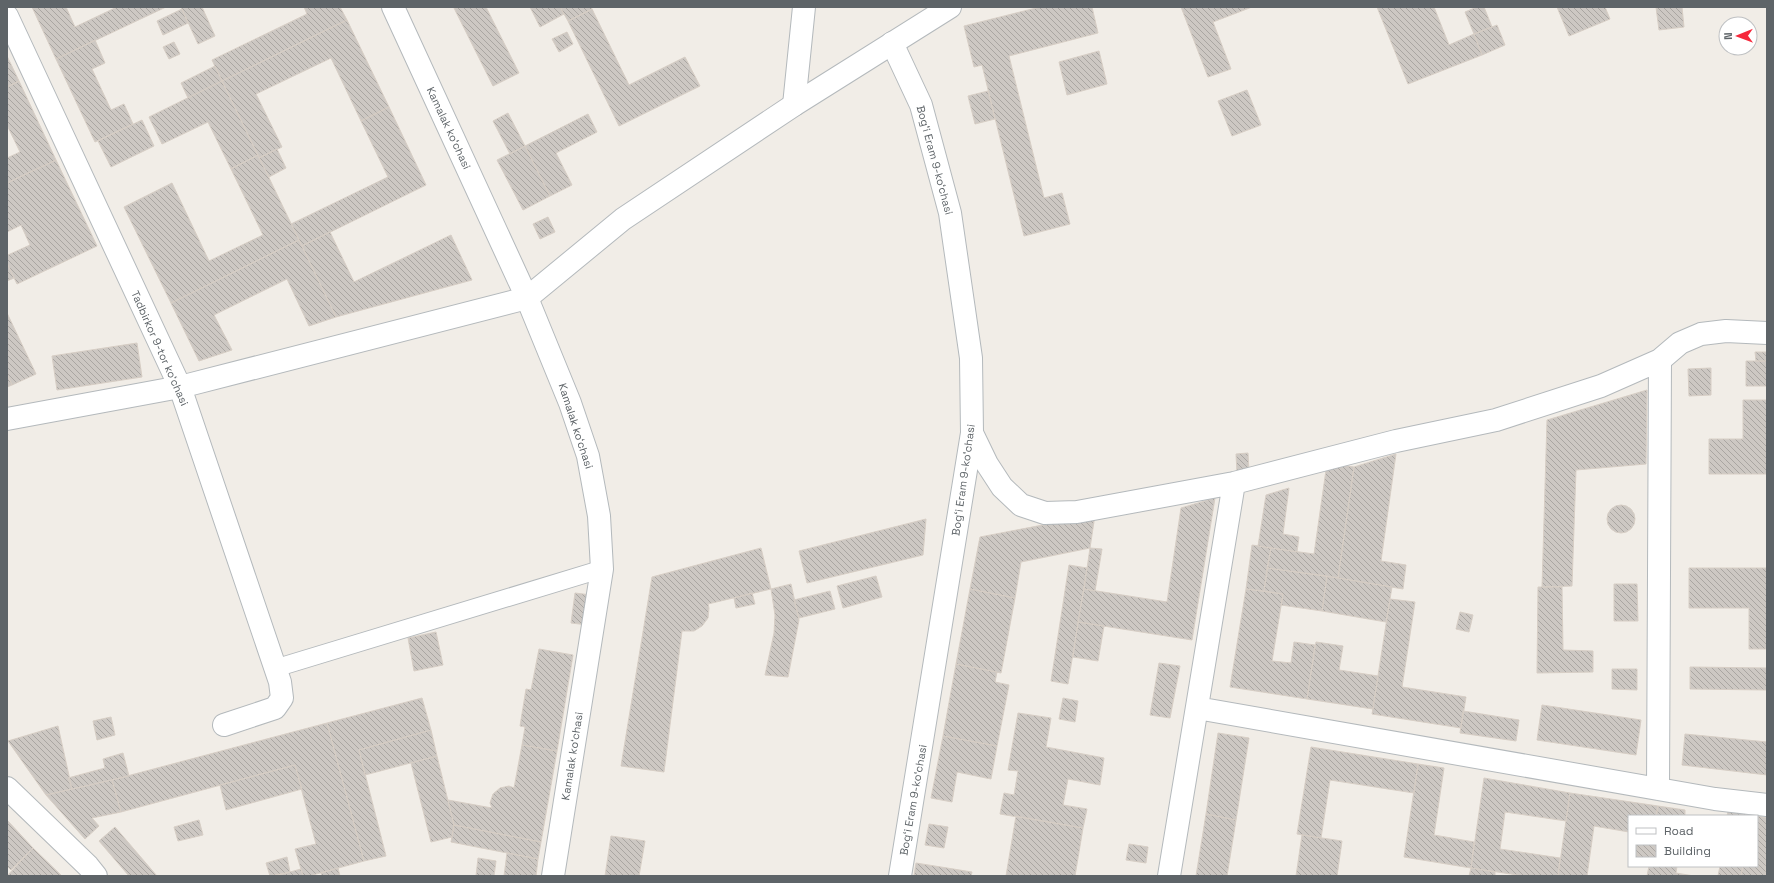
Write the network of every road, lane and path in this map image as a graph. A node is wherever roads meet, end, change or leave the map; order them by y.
1 (393, 7) edge
2 (804, 7) edge
3 (950, 7) edge
4 (7, 16) edge
5 (892, 43) junction
6 (794, 105) junction
7 (527, 298) junction
8 (1767, 333) edge
9 (1660, 360) junction
10 (180, 388) junction
11 (7, 419) edge
12 (972, 433) junction
13 (1234, 484) junction
14 (602, 568) junction
15 (276, 668) junction
16 (1197, 708) junction
17 (224, 725) dead end
18 (7, 788) edge
19 (1658, 789) junction
20 (1767, 804) edge
21 (96, 876) edge
22 (553, 876) edge
23 (900, 876) edge
24 (1169, 876) edge

1 - 7 street, Kamalak koʻchasi
2 - 6 street
3 - 5 street
4 - 10 street, Tadbirkor 9-tor koʻchasi
5 - 6 street
5 - 12 street, Bogʻi Eram 9-koʻchasi
6 - 7 street
7 - 10 street
7 - 14 street, Kamalak koʻchasi
8 - 9 street
9 - 13 street
9 - 19 street
10 - 11 street
10 - 15 street, Tadbirkor 9-tor koʻchasi
12 - 13 street
12 - 23 street, Bogʻi Eram 9-koʻchasi
13 - 16 street
14 - 15 lane
14 - 22 street, Kamalak koʻchasi
15 - 17 street, Tadbirkor 9-tor koʻchasi
16 - 19 street
16 - 24 street
18 - 21 street
19 - 20 street

